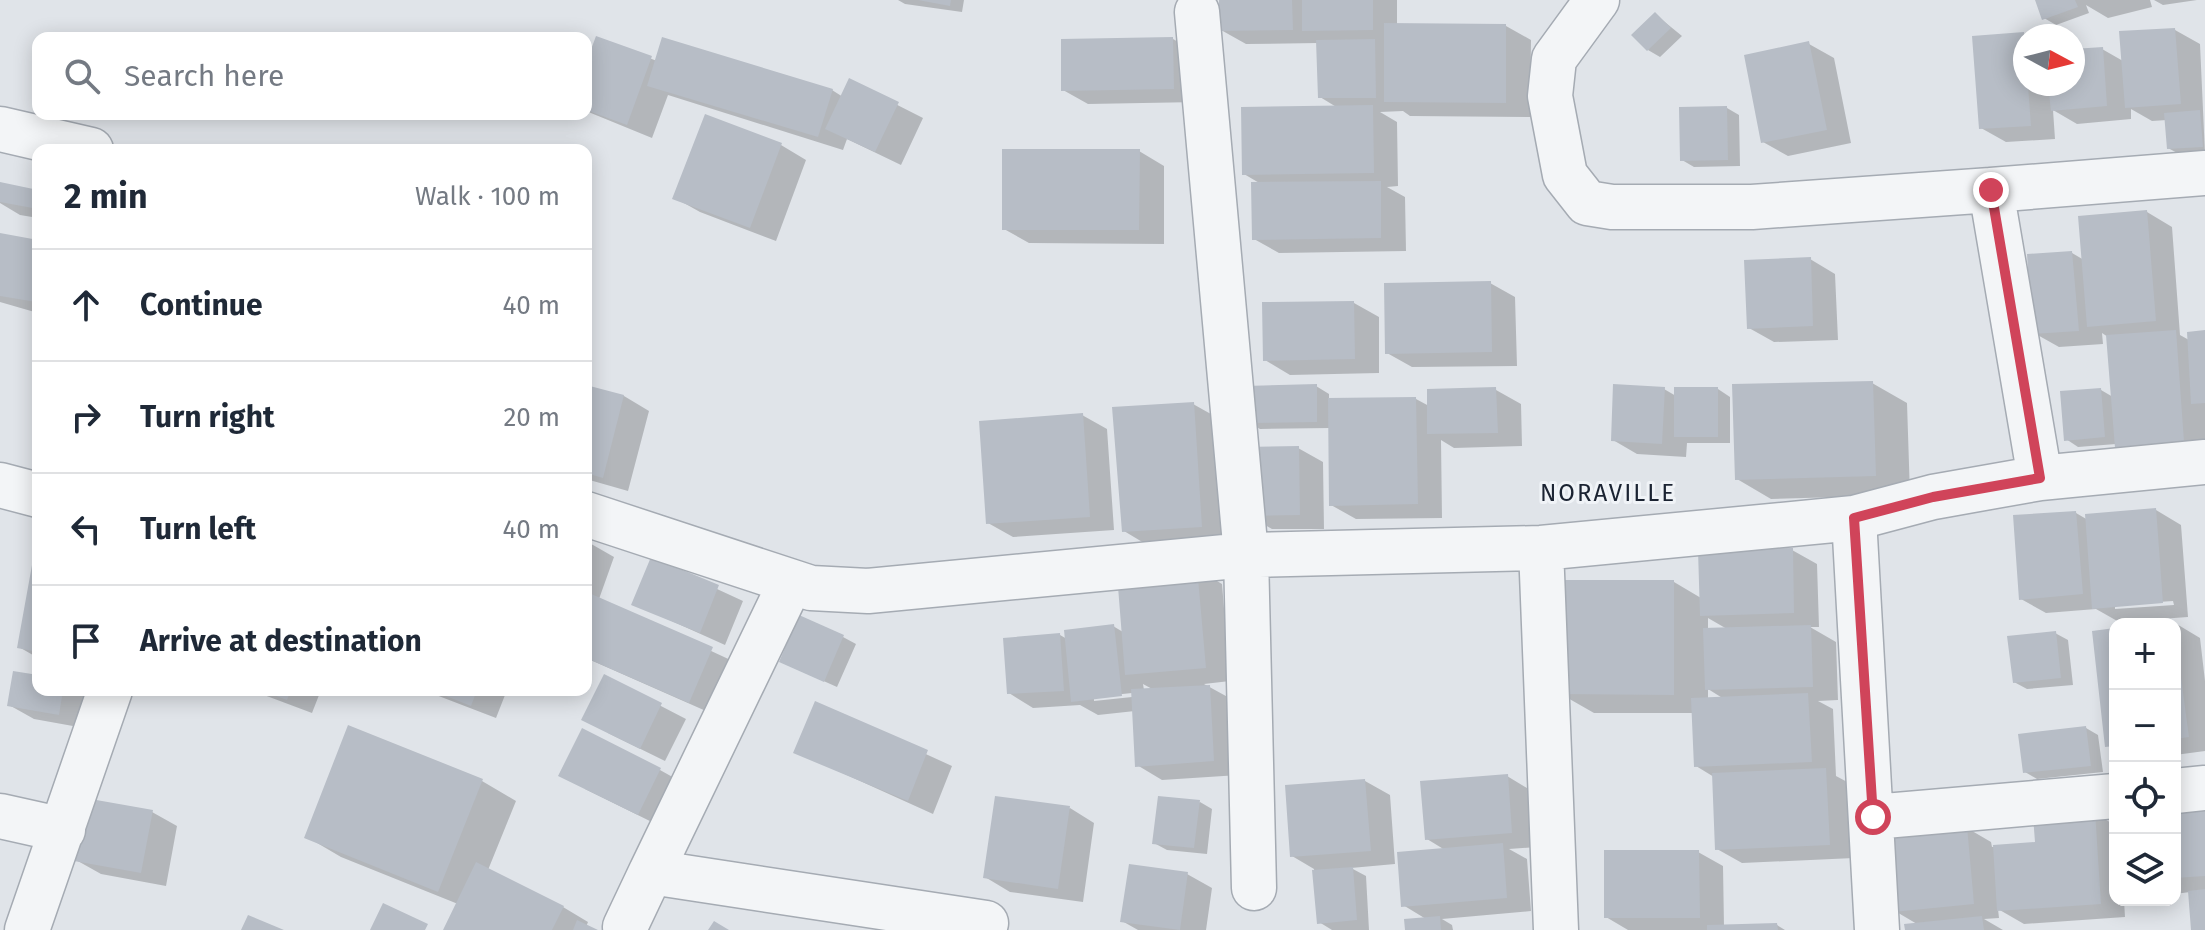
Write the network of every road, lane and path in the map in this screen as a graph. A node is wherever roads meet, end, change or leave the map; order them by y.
1 (1597, 0) edge
2 (1197, 12) dead end
3 (0, 129) edge
4 (65, 144) edge
5 (2205, 173) edge
6 (1991, 190) junction
7 (2205, 462) edge
8 (2040, 478) junction
9 (0, 485) edge
10 (32, 493) edge
11 (592, 516) edge
12 (1854, 518) junction
13 (1541, 548) junction
14 (1246, 555) junction
15 (791, 582) junction
16 (108, 696) edge
17 (2205, 788) edge
18 (2181, 790) edge
19 (2109, 797) edge
20 (0, 816) edge
21 (1873, 817) junction
22 (63, 830) junction
23 (651, 872) junction
24 (1254, 888) dead end
25 (986, 923) dead end
26 (625, 927) dead end
27 (27, 930) edge
28 (1556, 930) edge
29 (1877, 930) edge

1 - 6 street
2 - 14 street
3 - 4 street
5 - 6 street
6 - 8 street
7 - 8 street
8 - 12 street
9 - 10 street
11 - 15 street
12 - 13 street
12 - 21 street
13 - 14 street
13 - 28 street
14 - 15 street
14 - 24 street
15 - 23 street
16 - 22 street
17 - 18 street
19 - 21 street
20 - 22 street
21 - 29 street
22 - 27 street
23 - 25 street
23 - 26 street

